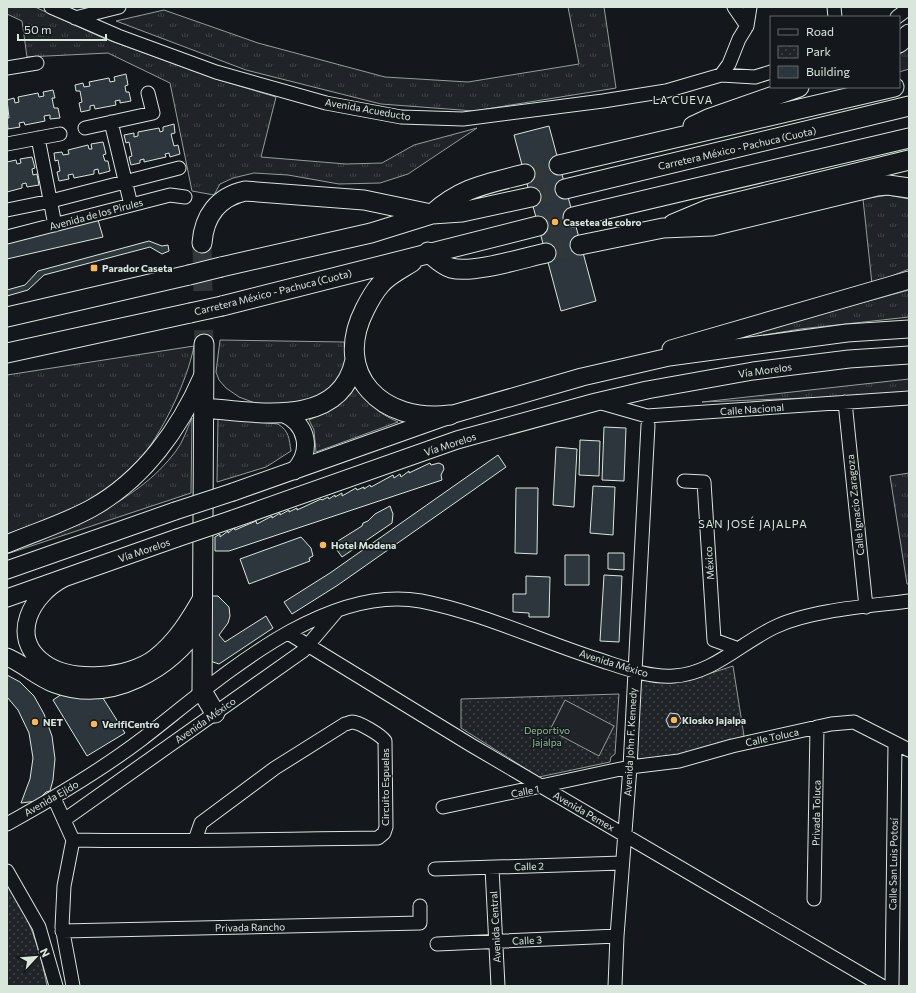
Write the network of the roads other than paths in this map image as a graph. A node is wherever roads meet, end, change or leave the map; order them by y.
1 (51, 7) edge
2 (119, 7) edge
3 (734, 7) edge
4 (750, 7) edge
5 (909, 8) edge
6 (898, 16) edge
7 (75, 18) junction
8 (747, 26) junction
9 (909, 34) edge
10 (900, 42) edge
11 (37, 63) dead end
12 (7, 68) edge
13 (770, 72) edge
14 (721, 75) junction
15 (796, 88) edge
16 (890, 88) edge
17 (148, 93) dead end
18 (909, 106) edge
19 (111, 122) junction
20 (85, 128) dead end
21 (60, 134) dead end
22 (38, 138) junction
23 (909, 138) edge
24 (672, 140) junction
25 (7, 144) edge
26 (909, 160) edge
27 (559, 165) tunnel mouth
28 (179, 168) dead end
29 (524, 174) tunnel mouth
30 (124, 183) junction
31 (909, 188) edge
32 (565, 189) tunnel mouth
33 (185, 197) dead end
34 (530, 197) tunnel mouth
35 (51, 201) junction
36 (131, 205) junction
37 (7, 210) edge
38 (432, 214) junction
39 (573, 217) tunnel mouth
40 (55, 225) junction
41 (538, 226) tunnel mouth
42 (663, 228) junction
43 (7, 237) edge
44 (202, 243) tunnel mouth
45 (580, 246) tunnel mouth
46 (428, 252) junction
47 (546, 253) tunnel mouth
48 (909, 280) edge
49 (7, 318) edge
50 (909, 329) edge
51 (204, 344) tunnel mouth
52 (7, 353) edge
53 (909, 355) edge
54 (355, 360) junction
55 (642, 363) junction
56 (204, 374) junction
57 (909, 398) edge
58 (596, 402) junction
59 (845, 402) junction
60 (204, 408) junction
61 (282, 413) junction
62 (450, 415) junction
63 (648, 425) dead end
64 (294, 471) junction
65 (684, 481) dead end
66 (7, 544) edge
67 (7, 570) edge
68 (64, 578) junction
69 (203, 596) junction
70 (7, 598) edge
71 (909, 601) edge
72 (866, 607) junction
73 (337, 611) junction
74 (202, 623) junction
75 (288, 633) junction
76 (308, 645) junction
77 (736, 648) junction
78 (7, 657) edge
79 (634, 671) junction
80 (202, 691) junction
81 (215, 713) junction
82 (817, 727) junction
83 (141, 740) junction
84 (895, 743) junction
85 (909, 750) edge
86 (153, 757) junction
87 (630, 767) junction
88 (95, 771) joint
89 (543, 787) junction
90 (54, 798) junction
91 (443, 807) dead end
92 (64, 820) junction
93 (7, 824) edge
94 (624, 835) junction
95 (72, 840) junction
96 (194, 840) junction
97 (622, 863) junction
98 (492, 868) junction
99 (435, 869) dead end
100 (7, 871) edge
101 (814, 899) dead end
102 (420, 906) dead end
103 (62, 931) junction
104 (617, 936) junction
105 (497, 942) junction
106 (437, 944) dead end
107 (69, 966) junction
108 (51, 968) junction
109 (56, 986) edge
110 (73, 986) edge
111 (498, 986) edge
112 (615, 986) edge
113 (882, 986) edge
114 (892, 986) edge

1 - 7 street, Avenida Acueducto
2 - 7 street
3 - 8 street
4 - 8 street
5 - 6 street
7 - 14 street, Avenida Acueducto
8 - 14 street
9 - 10 highway
11 - 12 street
13 - 14 street, Avenida Acueducto
15 - 24 highway
16 - 24 highway
17 - 19 street
18 - 32 highway, Carretera México - Pachuca (Cuota)
19 - 20 street
19 - 30 street
21 - 22 street
22 - 25 street
22 - 35 street
23 - 39 highway
24 - 27 highway
26 - 42 highway
28 - 30 street
29 - 38 highway
30 - 35 street
30 - 36 street
31 - 42 highway
33 - 36 street, Avenida de los Pirules
34 - 38 highway
35 - 37 street
35 - 40 street
36 - 40 street, Avenida de los Pirules
38 - 44 highway
38 - 49 highway, bridge
40 - 43 street, Avenida de los Pirules
41 - 46 highway, Carretera México - Pachuca (Cuota)
42 - 45 highway
46 - 47 highway
46 - 52 highway, Carretera México - Pachuca (Cuota), bridge
46 - 54 highway
48 - 55 main road
50 - 55 main road
51 - 56 highway
53 - 58 main road, Vía Morelos
54 - 61 highway
54 - 62 highway
55 - 62 main road
56 - 60 highway
56 - 66 main road
57 - 59 street, Calle Nacional
58 - 59 street, Calle Nacional
58 - 68 main road, Vía Morelos, bridge
59 - 72 street, Calle Ignacio Zaragoza
60 - 61 highway
60 - 69 highway
61 - 64 main road
62 - 64 main road
63 - 79 street, Avenida John F. Kennedy
64 - 67 main road, bridge
65 - 77 street, México
68 - 69 main road
68 - 70 main road, Vía Morelos
69 - 74 highway
71 - 72 street, Avenida México
72 - 77 street, Avenida México
73 - 75 street, Avenida México
73 - 76 street, Avenida México
73 - 79 street, Avenida México
74 - 78 main road
74 - 80 highway
75 - 76 street, Avenida Pemex
75 - 80 street, Avenida México
76 - 81 street, Avenida México
76 - 89 street, Avenida Pemex
77 - 79 street, Avenida México
79 - 87 street, Avenida John F. Kennedy
80 - 81 highway
80 - 83 street, Avenida México
81 - 86 street, Avenida México
82 - 84 street, Calle Toluca
82 - 87 street, Calle Toluca
82 - 101 street, Privada Toluca
83 - 86 street
83 - 88 street, Avenida México
84 - 85 street, Calle Toluca
84 - 114 street, Calle San Luis Potosí
86 - 92 street, Avenida México
87 - 89 street, Calle 1
87 - 94 street, Avenida John F. Kennedy
88 - 90 street, Avenida Ejido
89 - 91 street, Calle 1
89 - 94 street, Avenida Pemex
90 - 92 street
90 - 93 street, Avenida Ejido
92 - 95 street
94 - 97 street, Avenida John F. Kennedy
94 - 113 street, Avenida Pemex
95 - 96 street, Circuito Espuelas
95 - 103 street
96 - 96 street, Circuito Espuelas
97 - 98 street, Calle 2
97 - 104 street, Avenida John F. Kennedy
98 - 99 street, Calle 2
98 - 105 street, Avenida Central
100 - 108 street
102 - 103 street, Privada Rancho
103 - 107 street
104 - 105 street, Calle 3
104 - 112 street, Avenida John F. Kennedy
105 - 106 street, Calle 3
105 - 111 street, Avenida Central
107 - 108 street
107 - 110 street
108 - 109 street

